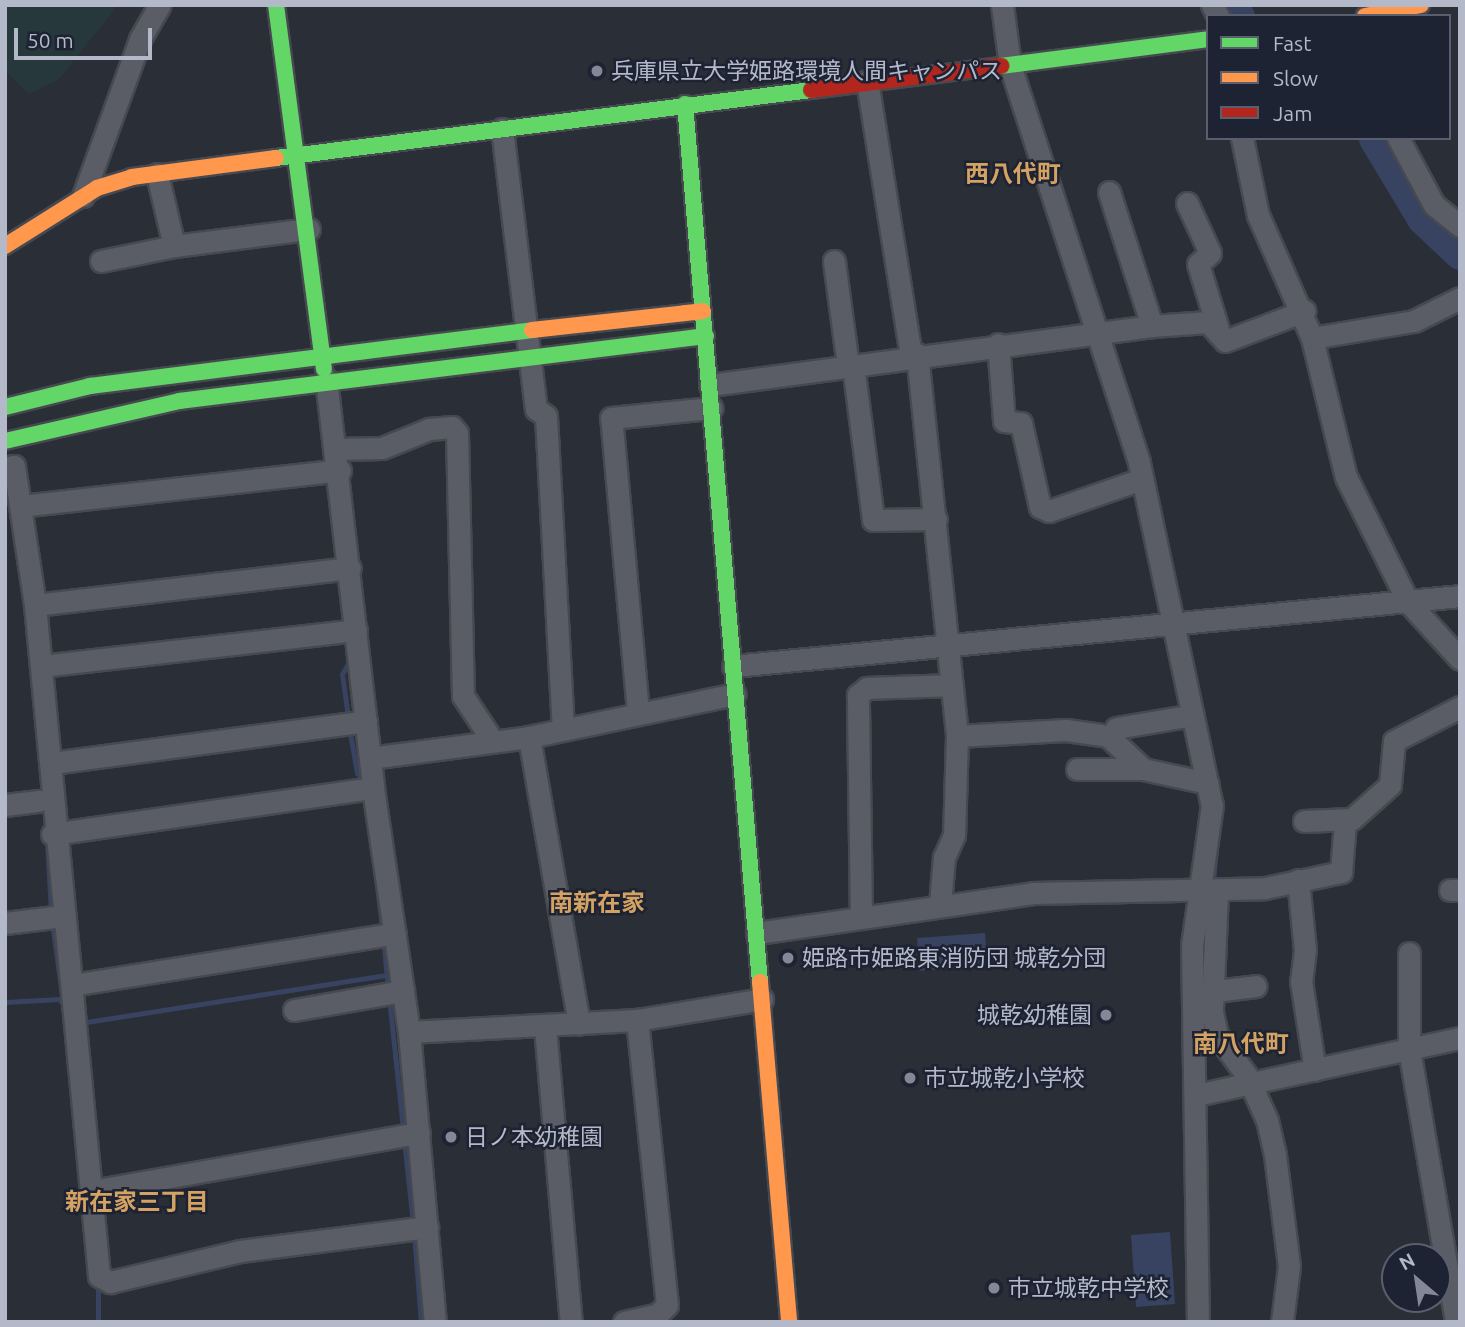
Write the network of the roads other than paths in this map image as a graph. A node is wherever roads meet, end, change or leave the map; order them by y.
1 (160, 5) edge
2 (276, 5) edge
3 (1003, 5) edge
4 (1421, 5) edge
5 (1375, 14) edge
6 (1206, 39) edge
7 (1010, 65) junction
8 (867, 81) junction
9 (685, 104) junction
10 (502, 129) junction
11 (1242, 140) edge
12 (1399, 140) edge
13 (298, 153) junction
14 (157, 174) junction
15 (1109, 192) dead end
16 (83, 196) junction
17 (1187, 203) dead end
18 (1457, 223) edge
19 (309, 229) junction
20 (5, 246) edge
21 (174, 246) junction
22 (101, 261) dead end
23 (834, 261) dead end
24 (1460, 298) edge
25 (703, 311) junction
26 (1304, 311) junction
27 (1152, 326) junction
28 (1218, 329) junction
29 (1099, 331) junction
30 (527, 332) junction
31 (706, 336) junction
32 (1312, 338) junction
33 (998, 344) junction
34 (322, 353) junction
35 (914, 355) junction
36 (530, 358) junction
37 (851, 366) junction
38 (326, 379) junction
39 (710, 385) junction
40 (5, 407) edge
41 (712, 408) junction
42 (5, 441) edge
43 (338, 460) junction
44 (6, 464) edge
45 (1142, 479) junction
46 (21, 506) junction
47 (936, 519) junction
48 (350, 568) junction
49 (1460, 596) edge
50 (1408, 602) junction
51 (35, 605) junction
52 (1174, 623) junction
53 (356, 630) junction
54 (947, 644) junction
55 (1460, 659) edge
56 (41, 666) junction
57 (733, 666) junction
58 (952, 685) junction
59 (735, 694) junction
60 (1460, 707) edge
61 (638, 712) junction
62 (1193, 715) junction
63 (356, 722) junction
64 (563, 725) junction
65 (1115, 728) dead end
66 (957, 736) junction
67 (529, 737) junction
68 (492, 740) junction
69 (370, 758) junction
70 (52, 764) junction
71 (1077, 769) dead end
72 (1143, 769) junction
73 (1207, 783) junction
74 (364, 789) junction
75 (5, 805) edge
76 (45, 805) junction
77 (1304, 821) dead end
78 (1345, 822) junction
79 (52, 834) junction
80 (1298, 880) junction
81 (1209, 891) junction
82 (940, 905) junction
83 (54, 917) junction
84 (862, 918) junction
85 (5, 923) edge
86 (388, 933) junction
87 (757, 933) junction
88 (1409, 953) dead end
89 (1256, 986) dead end
90 (72, 990) junction
91 (394, 992) junction
92 (1203, 992) junction
93 (762, 999) junction
94 (294, 1010) dead end
95 (638, 1020) junction
96 (579, 1024) junction
97 (545, 1027) junction
98 (410, 1032) junction
99 (1460, 1038) edge
100 (1409, 1049) junction
101 (1315, 1070) junction
102 (1246, 1085) junction
103 (1196, 1095) junction
104 (409, 1133) junction
105 (92, 1191) junction
106 (419, 1227) junction
107 (664, 1317) edge
108 (435, 1322) edge
109 (571, 1322) edge
110 (624, 1322) edge
111 (789, 1322) edge
112 (1198, 1322) edge
113 (1282, 1322) edge
114 (1456, 1322) edge

1 - 16 street
2 - 13 street
3 - 7 street
4 - 5 street
6 - 7 street
7 - 8 street
7 - 29 street
8 - 9 street
8 - 35 street
9 - 10 street
9 - 25 street
10 - 13 street
10 - 30 street
11 - 26 street
12 - 18 street
13 - 14 street
13 - 19 street
14 - 16 street
14 - 21 street
15 - 27 street
16 - 20 street
17 - 28 street
19 - 21 street
19 - 34 street
21 - 22 street
23 - 37 street
24 - 32 street
25 - 30 street
25 - 31 street
26 - 28 street
26 - 32 street
27 - 28 street
27 - 29 street
29 - 33 street
29 - 45 street
30 - 34 street
30 - 36 street
31 - 36 street
31 - 39 street
32 - 50 street
33 - 35 street
33 - 45 street
34 - 38 street
34 - 40 street
35 - 37 street
35 - 47 street
36 - 38 street
36 - 64 street
37 - 39 street
37 - 47 street
38 - 42 street
38 - 43 street
39 - 41 street
41 - 57 street
41 - 61 street
43 - 46 street
43 - 48 street
43 - 68 street
44 - 46 street
44 - 76 street
45 - 52 street
46 - 51 street
47 - 54 street
48 - 51 street
48 - 53 street
49 - 50 street
50 - 52 street
50 - 55 street
51 - 56 street
52 - 54 street
52 - 62 street
53 - 56 street
53 - 63 street
54 - 57 street
54 - 58 street
56 - 70 street
57 - 59 street
58 - 66 street
58 - 84 street
59 - 61 street
59 - 87 street
60 - 78 street
61 - 64 street
62 - 65 street
62 - 73 street
63 - 69 street
63 - 70 street
64 - 67 street
66 - 72 street
66 - 82 street
67 - 68 street
67 - 96 street
68 - 69 street
69 - 74 street
70 - 76 street
71 - 72 street
72 - 73 street
73 - 81 street
74 - 79 street
74 - 86 street
75 - 76 street
76 - 79 street
77 - 78 street
78 - 80 street
79 - 83 street
80 - 81 street
80 - 101 street
81 - 82 street
81 - 92 street
82 - 84 street
83 - 85 street
83 - 90 street
84 - 87 street
86 - 90 street
86 - 91 street
87 - 93 street
88 - 100 street
89 - 92 street
90 - 105 street
91 - 94 street
91 - 98 street
92 - 102 street
92 - 103 street
93 - 95 street
93 - 111 street
95 - 96 street
95 - 107 street
96 - 97 street
97 - 98 street
97 - 109 street
98 - 104 street
99 - 100 street
100 - 101 street
100 - 114 street
101 - 102 street
102 - 103 street
102 - 113 street
103 - 112 street
104 - 105 street
104 - 106 street
105 - 106 street
106 - 108 street
107 - 110 street

